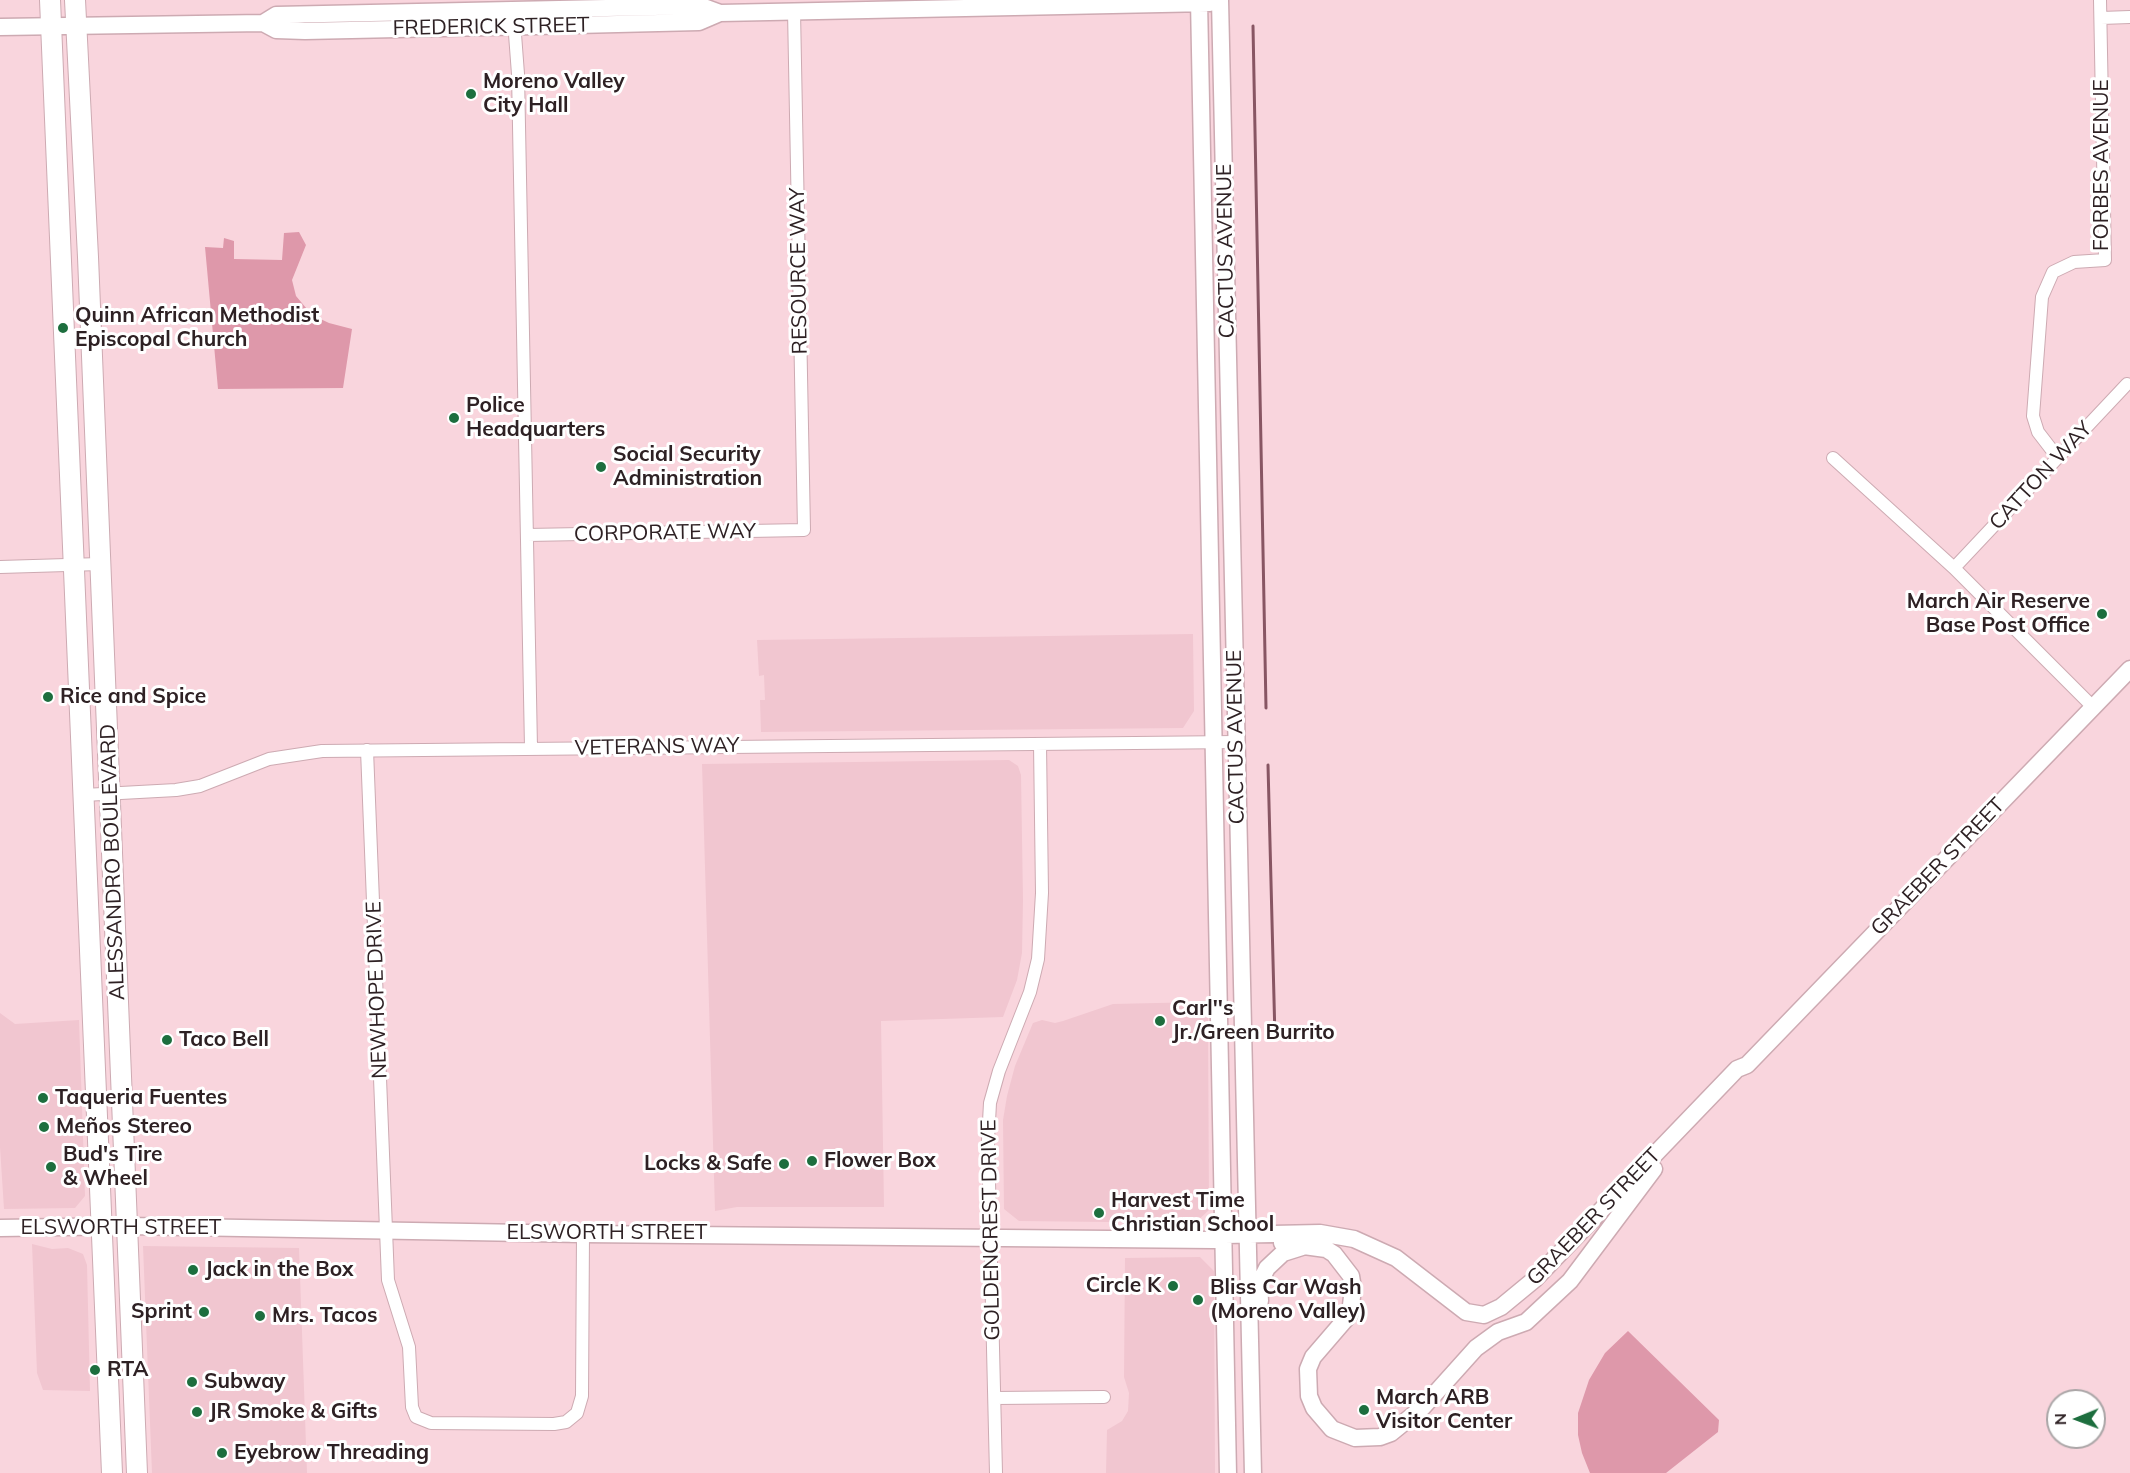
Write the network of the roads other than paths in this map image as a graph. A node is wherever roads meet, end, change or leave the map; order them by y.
1 (50, 0) edge
2 (75, 0) edge
3 (2100, 0) edge
4 (1220, 1) edge
5 (1199, 2) edge
6 (644, 4) edge
7 (405, 12) junction
8 (794, 12) junction
9 (720, 14) junction
10 (2130, 17) edge
11 (2101, 18) junction
12 (514, 19) junction
13 (263, 23) junction
14 (51, 26) junction
15 (76, 26) junction
16 (0, 27) edge
17 (304, 30) junction
18 (2127, 384) dead end
19 (1833, 458) dead end
20 (2058, 458) junction
21 (804, 530) joint
22 (527, 535) junction
23 (75, 563) junction
24 (100, 564) junction
25 (0, 567) edge
26 (1954, 568) junction
27 (2130, 669) edge
28 (2093, 708) junction
29 (1212, 742) junction
30 (1236, 742) junction
31 (1040, 744) junction
32 (531, 748) junction
33 (367, 750) junction
34 (110, 794) junction
35 (84, 795) junction
36 (88, 906) junction
37 (119, 1004) junction
38 (93, 1013) junction
39 (1747, 1065) junction
40 (122, 1098) junction
41 (128, 1226) junction
42 (102, 1227) junction
43 (0, 1228) edge
44 (387, 1230) junction
45 (582, 1234) junction
46 (990, 1236) junction
47 (1221, 1240) junction
48 (1248, 1240) junction
49 (1305, 1246) junction
50 (1352, 1282) junction
51 (1362, 1304) dead end
52 (1252, 1356) junction
53 (1104, 1397) dead end
54 (995, 1398) junction
55 (112, 1473) edge
56 (137, 1473) edge
57 (996, 1473) edge
58 (1228, 1473) edge
59 (1253, 1473) edge

1 - 14 main road, ALESSANDRO BOULEVARD
2 - 15 main road, ALESSANDRO BOULEVARD
3 - 11 street, FORBES AVENUE
4 - 5 main road, FREDERICK STREET
4 - 30 main road, CACTUS AVENUE
5 - 8 main road, FREDERICK STREET
5 - 29 main road, CACTUS AVENUE
6 - 9 main road, FREDERICK STREET
6 - 12 main road, FREDERICK STREET
7 - 12 main road, FREDERICK STREET
7 - 13 main road, FREDERICK STREET
7 - 17 main road
8 - 9 main road, FREDERICK STREET
8 - 21 street, RESOURCE WAY
9 - 12 main road, FREDERICK STREET
10 - 11 street
11 - 20 street, FORBES AVENUE
12 - 17 main road, FREDERICK STREET
12 - 22 street
13 - 15 main road, FREDERICK STREET
13 - 17 main road, FREDERICK STREET
14 - 15 main road, FREDERICK STREET
14 - 16 main road, FREDERICK STREET
14 - 23 main road, ALESSANDRO BOULEVARD
15 - 24 main road, ALESSANDRO BOULEVARD
18 - 20 street, CATTON WAY
19 - 26 street
20 - 26 street, CATTON WAY
21 - 22 street, CORPORATE WAY
22 - 32 street
23 - 24 street
23 - 25 street
23 - 35 main road, ALESSANDRO BOULEVARD
24 - 34 main road, ALESSANDRO BOULEVARD
26 - 28 street
27 - 28 main road, GRAEBER STREET
28 - 39 main road, GRAEBER STREET
29 - 30 street, VETERANS WAY
29 - 31 street, VETERANS WAY
29 - 47 main road, CACTUS AVENUE
30 - 48 main road, CACTUS AVENUE
31 - 32 street, VETERANS WAY
31 - 46 street, GOLDENCREST DRIVE
32 - 33 street, VETERANS WAY
33 - 34 street, VETERANS WAY
33 - 44 street, NEWHOPE DRIVE
34 - 35 street, VETERANS WAY
34 - 37 main road, ALESSANDRO BOULEVARD
35 - 36 main road, ALESSANDRO BOULEVARD
36 - 37 main road
36 - 38 main road, ALESSANDRO BOULEVARD
37 - 40 main road, ALESSANDRO BOULEVARD
38 - 40 main road
38 - 42 main road, ALESSANDRO BOULEVARD
39 - 48 main road, GRAEBER STREET
39 - 50 main road, GRAEBER STREET
40 - 41 main road, ALESSANDRO BOULEVARD
41 - 42 main road, ELSWORTH STREET
41 - 44 main road, ELSWORTH STREET
41 - 56 main road, ALESSANDRO BOULEVARD
42 - 43 main road, ELSWORTH STREET
42 - 55 main road, ALESSANDRO BOULEVARD
44 - 45 main road, ELSWORTH STREET
44 - 45 street, NEWHOPE DRIVE
45 - 46 main road, ELSWORTH STREET
46 - 47 main road, ELSWORTH STREET
46 - 54 street, GOLDENCREST DRIVE
47 - 48 main road, ELSWORTH STREET
47 - 58 main road, CACTUS AVENUE
48 - 49 main road
48 - 52 main road, CACTUS AVENUE
49 - 50 main road
49 - 52 main road
50 - 51 main road
52 - 59 main road, CACTUS AVENUE
53 - 54 street
54 - 57 street, GOLDENCREST DRIVE

